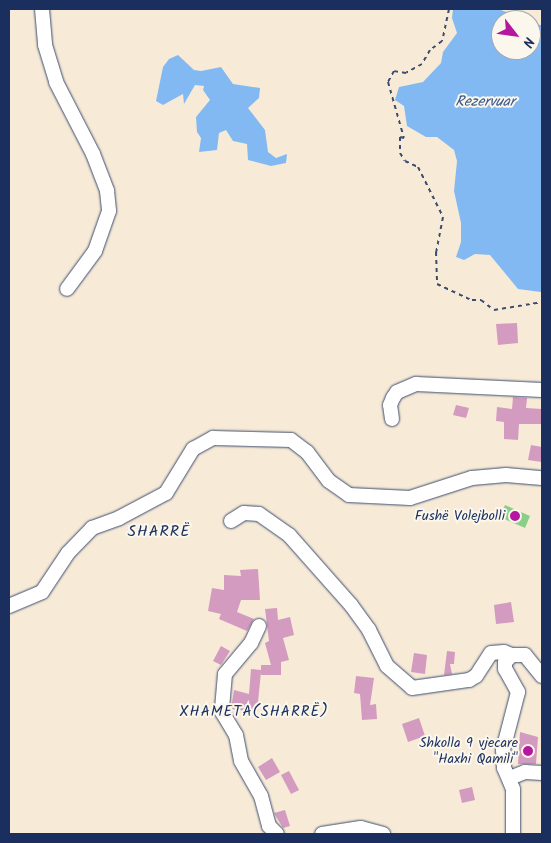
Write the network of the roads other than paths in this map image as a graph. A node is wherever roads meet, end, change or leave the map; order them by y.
1 (42, 9) edge
2 (67, 289) dead end
3 (542, 390) edge
4 (392, 419) dead end
5 (542, 478) edge
6 (231, 521) dead end
7 (9, 606) edge
8 (259, 626) dead end
9 (512, 655) junction
10 (542, 676) edge
11 (542, 773) edge
12 (510, 778) junction
13 (277, 834) edge
14 (322, 834) edge
15 (383, 834) edge
16 (513, 834) edge

1 - 2 street
3 - 4 street
5 - 7 street
6 - 9 street
8 - 13 street
9 - 10 street
9 - 12 street
11 - 12 street
12 - 16 street
14 - 15 street

